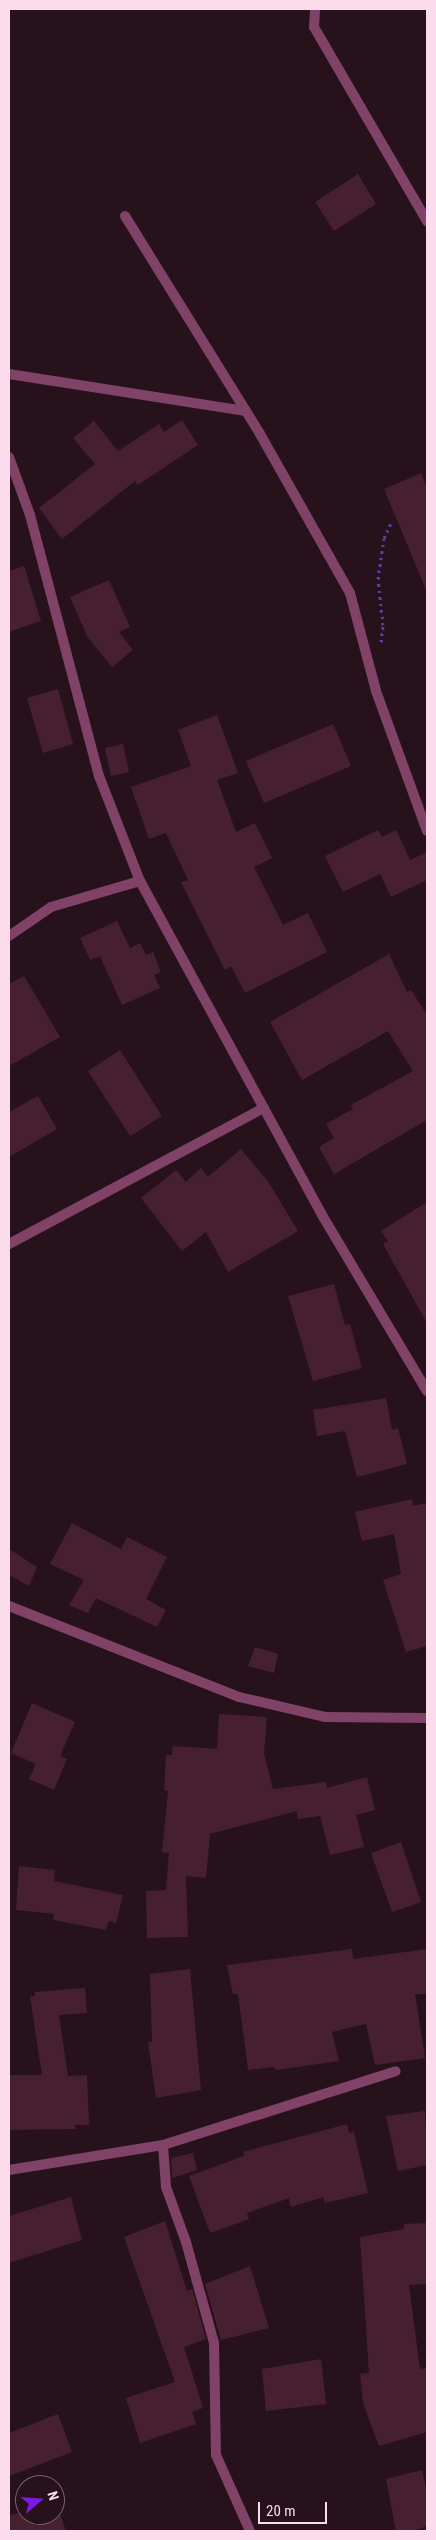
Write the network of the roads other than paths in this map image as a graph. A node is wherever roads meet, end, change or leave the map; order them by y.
1 (315, 9) edge
2 (125, 216) dead end
3 (427, 221) edge
4 (10, 373) edge
5 (246, 411) junction
6 (9, 457) edge
7 (427, 831) edge
8 (140, 881) junction
9 (9, 936) edge
10 (264, 1108) junction
11 (9, 1244) edge
12 (427, 1391) edge
13 (9, 1606) edge
14 (427, 1718) edge
15 (396, 2071) dead end
16 (163, 2145) junction
17 (9, 2170) edge
18 (250, 2531) edge

1 - 3 street
2 - 5 street
4 - 5 street
5 - 7 street
6 - 8 street
8 - 9 street
8 - 10 street
10 - 11 street
10 - 12 street
13 - 14 street
15 - 16 street
16 - 17 street
16 - 18 street

